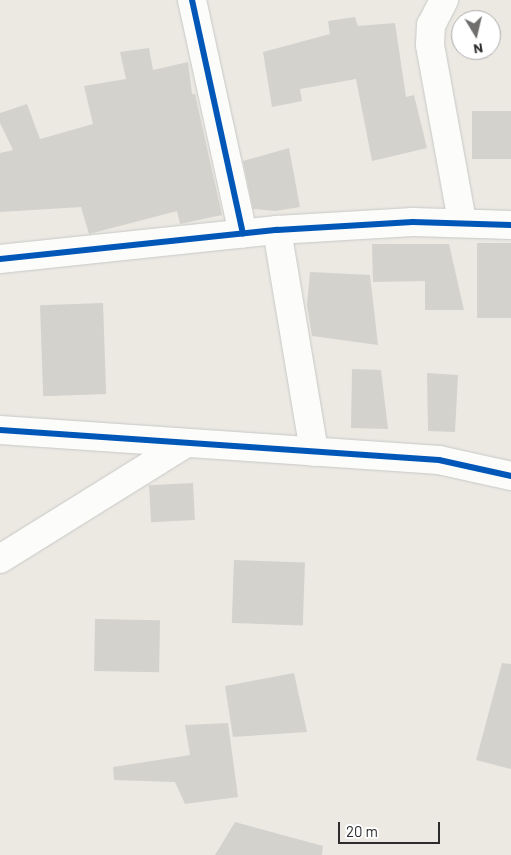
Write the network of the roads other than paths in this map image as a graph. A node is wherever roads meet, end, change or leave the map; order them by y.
1 (192, 0) edge
2 (444, 0) edge
3 (462, 221) junction
4 (511, 224) edge
5 (277, 230) junction
6 (243, 234) junction
7 (0, 259) edge
8 (0, 430) edge
9 (185, 444) junction
10 (314, 452) junction
11 (511, 476) edge
12 (0, 559) edge

1 - 6 street
2 - 3 street
3 - 4 street
3 - 5 street
5 - 6 street
5 - 10 street
6 - 7 street
8 - 9 street
9 - 10 street
9 - 12 street
10 - 11 street

